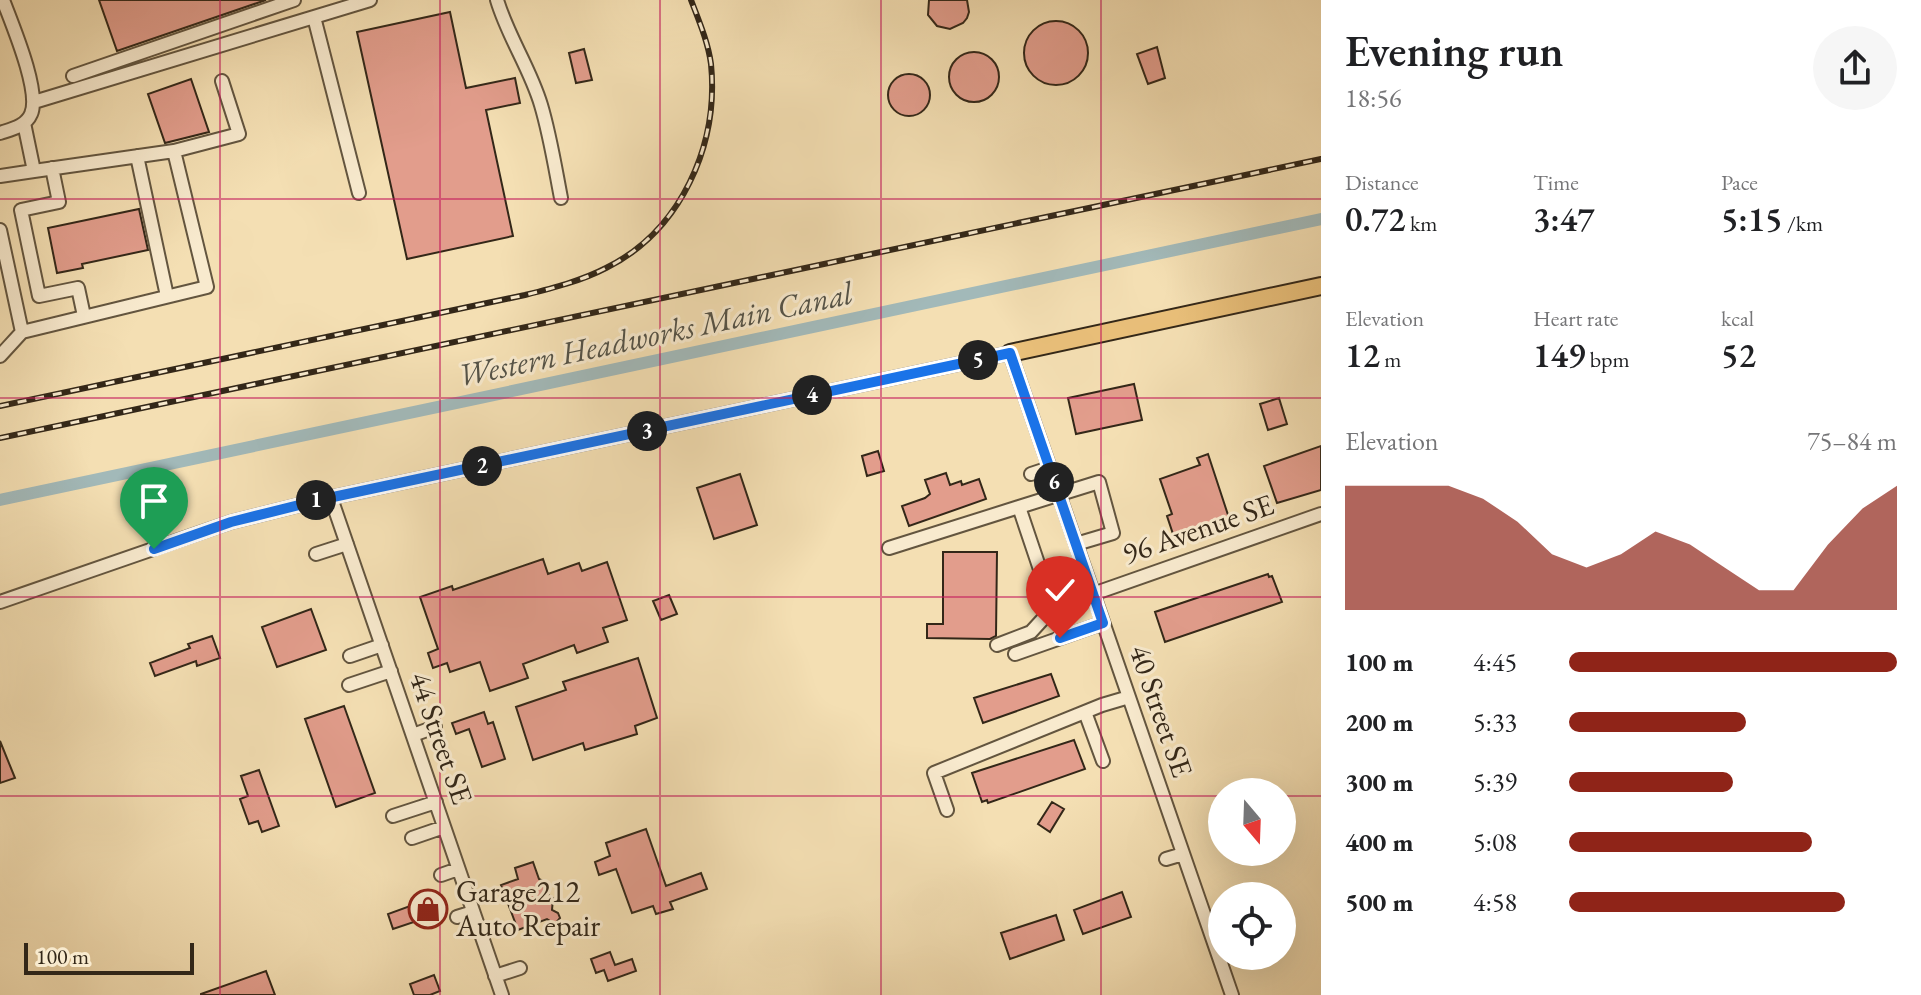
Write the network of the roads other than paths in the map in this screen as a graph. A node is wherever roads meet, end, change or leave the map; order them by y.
1 (3, 0) edge
2 (294, 0) edge
3 (370, 0) edge
4 (497, 0) edge
5 (314, 17) junction
6 (73, 76) dead end
7 (222, 81) dead end
8 (30, 113) junction
9 (0, 133) edge
10 (174, 151) junction
11 (137, 156) junction
12 (52, 168) junction
13 (34, 171) junction
14 (0, 176) edge
15 (359, 193) dead end
16 (561, 198) dead end
17 (0, 230) edge
18 (1321, 286) edge
19 (167, 296) junction
20 (84, 316) junction
21 (22, 332) junction
22 (1010, 353) junction
23 (0, 356) edge
24 (1049, 468) junction
25 (1031, 474) dead end
26 (1058, 493) junction
27 (331, 498) junction
28 (1019, 507) junction
29 (1321, 514) edge
30 (347, 544) junction
31 (1076, 544) junction
32 (889, 548) dead end
33 (316, 554) dead end
34 (1093, 594) junction
35 (0, 602) edge
36 (1053, 608) junction
37 (1103, 623) junction
38 (382, 645) junction
39 (997, 645) dead end
40 (1015, 654) dead end
41 (350, 656) dead end
42 (391, 671) junction
43 (349, 685) dead end
44 (1129, 697) junction
45 (1085, 712) junction
46 (435, 727) dead end
47 (413, 735) junction
48 (1103, 761) dead end
49 (436, 802) junction
50 (947, 810) dead end
51 (393, 816) dead end
52 (444, 827) junction
53 (412, 838) dead end
54 (1183, 854) junction
55 (1166, 859) dead end
56 (458, 869) junction
57 (441, 875) dead end
58 (473, 912) junction
59 (457, 917) dead end
60 (520, 968) dead end
61 (495, 976) junction
62 (502, 995) edge
63 (1232, 995) edge

1 - 8 street
2 - 6 street
3 - 5 street
4 - 16 street
5 - 8 street
5 - 15 street
7 - 10 street
8 - 9 street
8 - 13 street
10 - 11 street
10 - 19 street
11 - 12 street
11 - 19 street
12 - 13 street
12 - 20 street
13 - 14 street
17 - 21 street
18 - 22 main road
19 - 20 street
20 - 21 street
21 - 23 street
22 - 24 street, 40 Street SE
22 - 27 street
24 - 25 street
24 - 26 street, 40 Street SE
26 - 28 street
26 - 31 street, 40 Street SE
26 - 31 street
27 - 30 street, 44 Street SE
27 - 35 street
28 - 32 street
28 - 36 street
29 - 34 street, 96 Avenue SE
30 - 33 street
30 - 38 street, 44 Street SE
31 - 34 street, 40 Street SE
34 - 36 street, 96 Avenue SE
34 - 37 street, 40 Street SE
36 - 39 street
37 - 40 street
37 - 44 street, 40 Street SE
38 - 41 street
38 - 42 street, 44 Street SE
42 - 43 street
42 - 47 street, 44 Street SE
44 - 45 street
44 - 54 street, 40 Street SE
45 - 48 street
45 - 50 street
46 - 47 street
47 - 49 street, 44 Street SE
49 - 51 street
49 - 52 street, 44 Street SE
52 - 53 street
52 - 56 street, 44 Street SE
54 - 55 street
54 - 63 street, 40 Street SE
56 - 57 street
56 - 58 street, 44 Street SE
58 - 59 street
58 - 61 street, 44 Street SE
60 - 61 street
61 - 62 street, 44 Street SE

